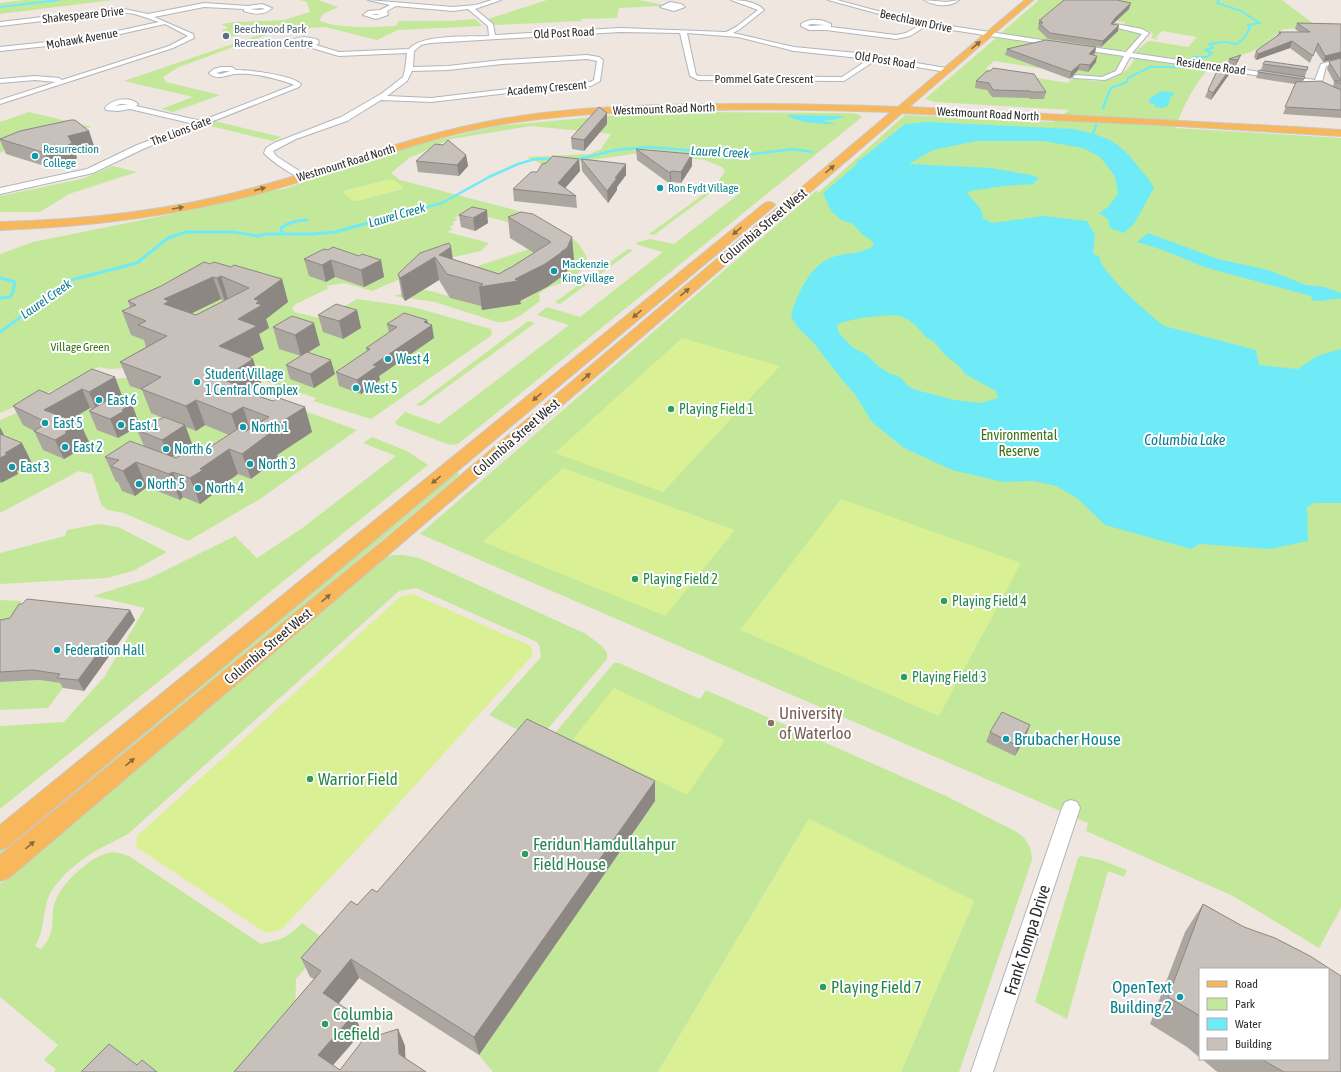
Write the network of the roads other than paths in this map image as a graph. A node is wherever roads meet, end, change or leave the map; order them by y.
1 (371, 0) edge
2 (404, 0) edge
3 (498, 0) edge
4 (734, 0) edge
5 (831, 0) edge
6 (856, 0) edge
7 (926, 0) edge
8 (956, 0) edge
9 (1018, 0) edge
10 (1029, 0) edge
11 (685, 1) dead end
12 (842, 3) junction
13 (396, 4) junction
14 (673, 4) dead end
15 (248, 8) dead end
16 (470, 8) junction
17 (381, 12) dead end
18 (148, 16) junction
19 (163, 23) junction
20 (0, 24) edge
21 (924, 25) junction
22 (1116, 26) edge
23 (826, 28) dead end
24 (682, 31) junction
25 (728, 33) junction
26 (979, 33) junction
27 (989, 34) junction
28 (492, 36) junction
29 (309, 46) dead end
30 (0, 49) edge
31 (410, 51) junction
32 (1128, 54) junction
33 (875, 58) junction
34 (1341, 61) edge
35 (936, 68) junction
36 (409, 69) junction
37 (946, 70) junction
38 (234, 72) dead end
39 (1076, 77) dead end
40 (924, 78) dead end
41 (0, 81) edge
42 (64, 81) junction
43 (1318, 82) junction
44 (912, 88) dead end
45 (1341, 96) edge
46 (378, 98) junction
47 (0, 102) edge
48 (130, 107) dead end
49 (896, 107) junction
50 (200, 123) junction
51 (1341, 128) edge
52 (1341, 132) edge
53 (291, 170) junction
54 (303, 176) junction
55 (0, 191) edge
56 (0, 216) edge
57 (0, 226) edge
58 (1071, 808) dead end
59 (0, 839) edge
60 (0, 870) edge
61 (982, 1072) edge

1 - 13 street
2 - 13 street
3 - 16 street
4 - 25 street
5 - 12 street, Beechlawn Drive
6 - 12 street
7 - 8 street
9 - 26 main road
10 - 27 main road, Columbia Street West
11 - 14 street
12 - 21 street, Beechlawn Drive
13 - 16 street
13 - 17 street
15 - 18 street
16 - 28 street
18 - 19 street, Shakespeare Drive
18 - 20 street, Shakespeare Drive
19 - 30 street, Mohawk Avenue
19 - 42 street, Shakespeare Drive
21 - 23 street
21 - 26 street, Beechlawn Drive
22 - 32 street
24 - 25 street, Old Post Road
24 - 28 street, Old Post Road
24 - 33 street, Pommel Gate Crescent
25 - 33 street, Old Post Road
26 - 27 street, Residence Road
26 - 35 main road
27 - 32 street, Residence Road
37 -> 27 main road, Columbia Street West
28 - 31 street, Old Post Road
29 - 31 street
31 - 36 street
32 - 39 street
32 - 43 street, Residence Road
33 - 35 street, Old Post Road
34 - 43 street
35 - 37 street, Old Post Road
35 - 40 main road
36 - 46 street
36 - 46 street, Academy Crescent
37 - 49 main road, Columbia Street West
38 - 50 street, The Lions Gate
41 - 42 street
42 - 47 street
43 - 45 street, Residence Road
44 - 49 main road, Columbia Street West
46 - 53 street
48 - 50 street
49 - 51 main road, Westmount Road North
49 - 52 main road, Westmount Road North
49 - 53 main road, Westmount Road North
49 - 54 main road, Westmount Road North
49 -> 59 main road, Columbia Street West
60 -> 49 main road, Columbia Street West
50 - 55 street, The Lions Gate
53 - 54 street
53 - 56 main road, Westmount Road North
57 -> 54 main road, Westmount Road North
58 - 61 street, Frank Tompa Drive

